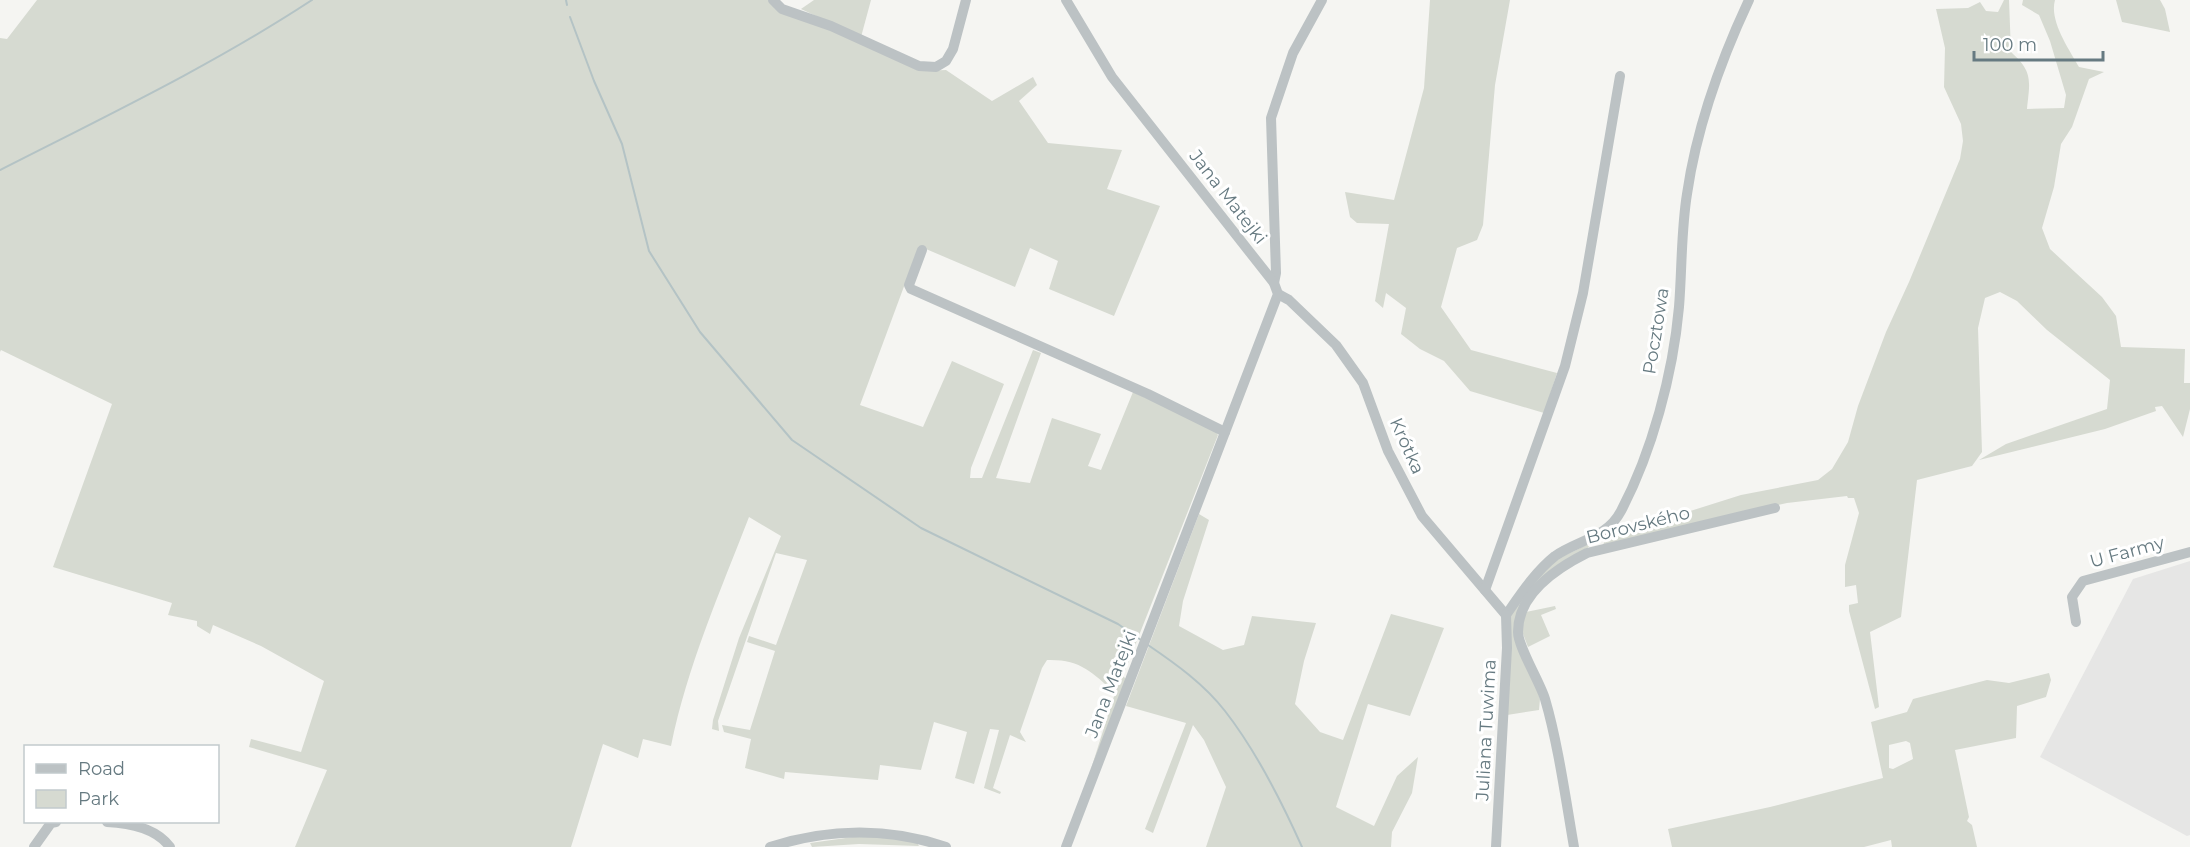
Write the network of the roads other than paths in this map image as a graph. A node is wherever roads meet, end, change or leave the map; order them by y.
1 (773, 0) edge
2 (966, 0) edge
3 (1066, 0) edge
4 (1322, 0) edge
5 (1749, 0) edge
6 (1620, 76) dead end
7 (922, 250) dead end
8 (1274, 283) junction
9 (1278, 294) junction
10 (1225, 432) junction
11 (1775, 508) dead end
12 (2190, 552) edge
13 (1485, 590) junction
14 (1506, 615) junction
15 (2076, 622) dead end
16 (51, 823) edge
17 (130, 823) edge
18 (923, 843) edge
19 (34, 847) edge
20 (170, 847) edge
21 (770, 847) edge
22 (946, 847) edge
23 (1066, 847) edge
24 (1496, 847) edge
25 (1574, 847) edge

1 - 2 street
3 - 8 street, Jana Matejki
4 - 8 street
5 - 14 street, Pocztowa
6 - 13 street
7 - 10 street
8 - 9 street, Jana Matejki
9 - 10 street, Jana Matejki
9 - 13 street, Krótka
10 - 23 street, Jana Matejki
11 - 25 street, Borovského
12 - 15 street, U Farmy
13 - 14 street, Krótka
14 - 24 street, Juliana Tuwima
16 - 19 street
17 - 20 street
18 - 21 street
18 - 22 street

